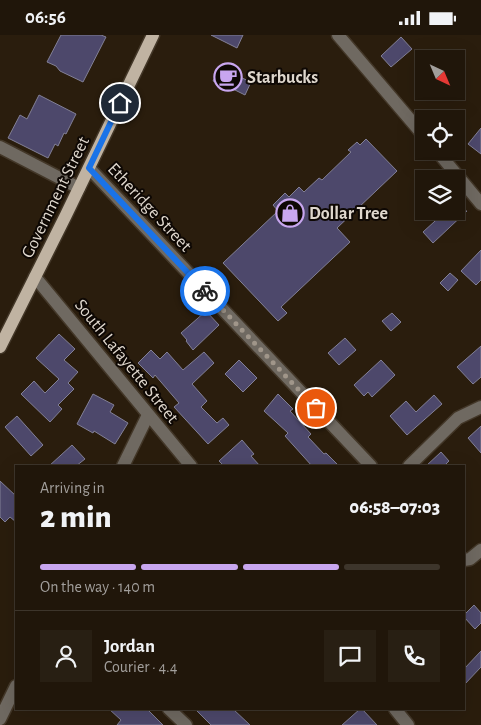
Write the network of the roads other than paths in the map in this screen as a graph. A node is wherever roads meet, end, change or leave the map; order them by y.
1 (153, 35) edge
2 (338, 35) edge
3 (415, 125) edge
4 (0, 147) edge
5 (445, 160) edge
6 (89, 168) junction
7 (80, 188) junction
8 (481, 203) edge
9 (35, 277) junction
10 (0, 347) edge
11 (481, 407) edge
12 (148, 415) junction
13 (123, 465) edge
14 (190, 465) edge
15 (370, 465) edge
16 (410, 465) edge
17 (481, 550) edge
18 (465, 560) edge
19 (15, 688) edge
20 (170, 710) edge
21 (396, 710) edge
22 (0, 719) edge
23 (186, 725) edge
24 (408, 725) edge

1 - 6 main road, Government Street
2 - 3 street
4 - 7 street
5 - 8 street
6 - 7 main road, Government Street
6 - 15 street, Etheridge Street
7 - 9 main road, Government Street
9 - 10 main road, Government Street
9 - 12 street, South Lafayette Street
11 - 16 street
12 - 13 street
12 - 14 street, South Lafayette Street
17 - 18 street
19 - 22 street
20 - 23 street
21 - 24 street

